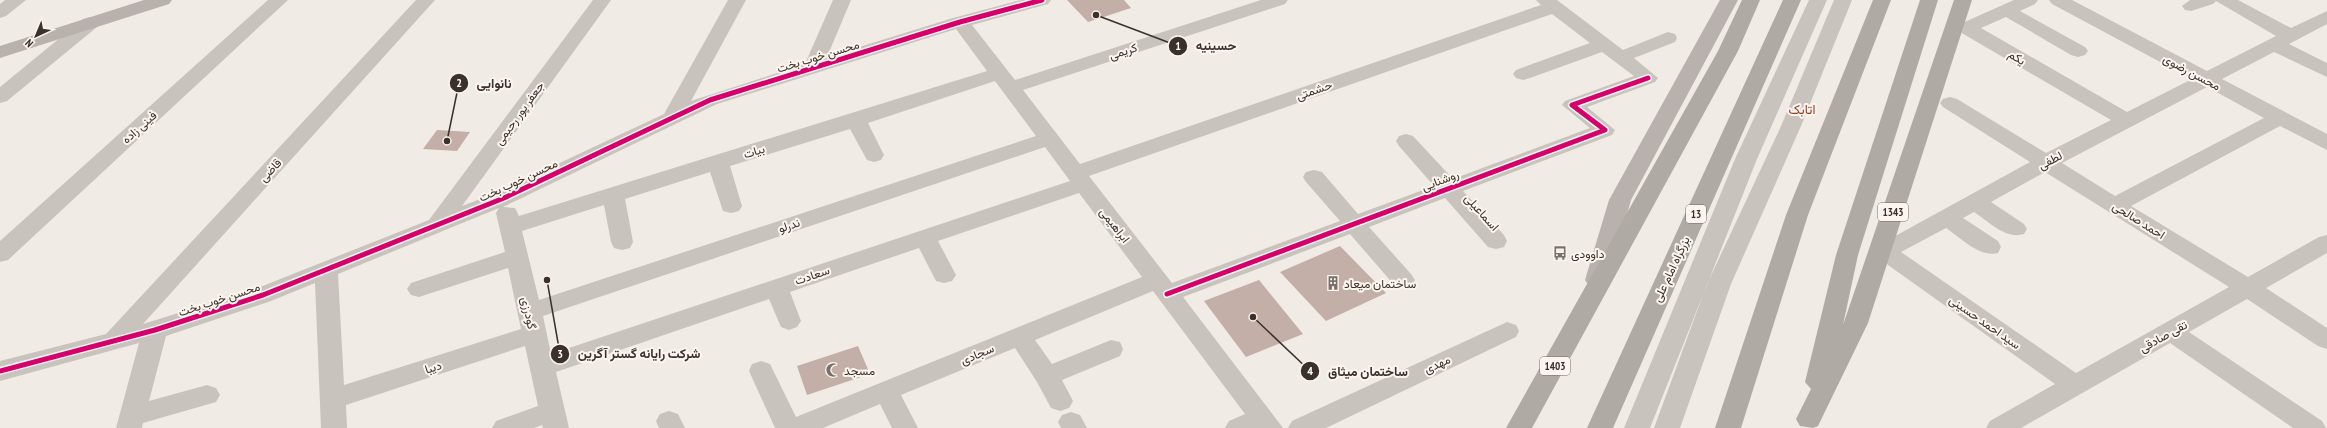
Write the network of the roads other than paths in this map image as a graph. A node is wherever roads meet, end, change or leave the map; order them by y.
1 (17, 0) edge
2 (163, 0) edge
3 (279, 0) edge
4 (426, 0) edge
5 (602, 0) edge
6 (737, 0) edge
7 (842, 0) edge
8 (1042, 0) edge
9 (1221, 0) edge
10 (1279, 0) edge
11 (1729, 0) edge
12 (1751, 0) edge
13 (1792, 0) edge
14 (1818, 0) edge
15 (1843, 0) edge
16 (1882, 0) edge
17 (1929, 0) edge
18 (1963, 0) edge
19 (2029, 0) edge
20 (2058, 0) edge
21 (2208, 0) edge
22 (2224, 0) edge
23 (1550, 3) edge
24 (145, 4) edge
25 (2191, 6) dead end
26 (2006, 10) junction
27 (0, 12) edge
28 (1235, 14) junction
29 (2327, 17) edge
30 (960, 22) junction
31 (90, 23) junction
32 (1668, 38) dead end
33 (2283, 40) junction
34 (1604, 45) junction
35 (2078, 51) dead end
36 (0, 52) edge
37 (1621, 57) junction
38 (813, 68) junction
39 (2327, 71) edge
40 (1523, 74) dead end
41 (2206, 79) junction
42 (1004, 81) junction
43 (0, 97) edge
44 (1950, 103) dead end
45 (672, 118) junction
46 (2280, 118) junction
47 (856, 120) junction
48 (2126, 120) junction
49 (1048, 139) junction
50 (1406, 141) dead end
51 (2327, 143) edge
52 (874, 155) dead end
53 (718, 162) junction
54 (2046, 162) junction
55 (1079, 178) junction
56 (1314, 178) dead end
57 (1447, 188) junction
58 (613, 194) junction
59 (504, 198) junction
60 (1974, 202) junction
61 (2115, 205) junction
62 (731, 206) dead end
63 (1946, 217) junction
64 (1355, 223) junction
65 (437, 225) junction
66 (509, 227) junction
67 (2016, 229) dead end
68 (925, 237) junction
69 (1496, 241) dead end
70 (622, 242) dead end
71 (2327, 243) edge
72 (1990, 247) dead end
73 (1896, 252) joint
74 (0, 254) edge
75 (516, 257) junction
76 (326, 270) junction
77 (944, 275) dead end
78 (1403, 280) dead end
79 (777, 287) junction
80 (1162, 287) junction
81 (2248, 288) junction
82 (419, 289) dead end
83 (1590, 303) junction
84 (789, 322) dead end
85 (531, 323) junction
86 (155, 330) junction
87 (1507, 331) dead end
88 (2170, 331) junction
89 (1020, 337) junction
90 (115, 339) junction
91 (2327, 340) edge
92 (1111, 349) dead end
93 (542, 367) junction
94 (0, 371) edge
95 (761, 371) dead end
96 (1047, 376) junction
97 (2075, 385) junction
98 (887, 392) junction
99 (207, 396) dead end
100 (332, 399) junction
101 (1068, 417) edge
102 (554, 420) edge
103 (131, 422) edge
104 (1266, 422) edge
105 (1808, 424) edge
106 (334, 428) edge
107 (505, 428) edge
108 (788, 428) edge
109 (796, 428) edge
110 (905, 428) edge
111 (1238, 428) edge
112 (1301, 428) edge
113 (1519, 428) edge
114 (1600, 428) edge
115 (1637, 428) edge
116 (1667, 428) edge
117 (1728, 428) edge
118 (1998, 428) edge
119 (2313, 428) edge

1 - 27 street
2 - 24 main road
3 - 74 street, فینی زاده
4 - 90 street, قاضی
5 - 65 street, جعفر پور رحیمی
6 - 45 street
7 - 38 street
8 - 30 street, محسن خوب بخت
9 - 28 street
10 - 28 street, کریمی
11 - 83 main road
12 - 83 highway
13 - 114 highway, بزرگراه امام علی / 13
14 - 115 street
15 - 116 street
16 - 117 highway
17 - 105 highway, 1343
18 - 105 highway, 1343
19 - 26 street, یکم
20 - 41 street, محسن رضوی
21 - 25 street
22 - 33 street
23 - 34 street
23 - 55 street, حشمتی
24 - 31 main road
26 - 35 street
26 - 48 street, یکم
28 - 42 street, کریمی
29 - 33 street, لطفی
30 - 38 street, محسن خوب بخت
30 - 42 street, ابراهیمی
31 - 36 main road
31 - 43 street
32 - 37 street
33 - 39 street
33 - 41 street, لطفی
34 - 37 street
34 - 40 street
37 - 57 street, روشنایی
38 - 45 street, محسن خوب بخت
41 - 46 street, محسن رضوی
41 - 48 street, لطفی
42 - 47 street, بیات
42 - 49 street, ابراهیمی
44 - 54 street, احمد صالحی
45 - 59 street, محسن خوب بخت
46 - 51 street, محسن رضوی
46 - 61 street
47 - 52 street
47 - 53 street, بیات
48 - 54 street, لطفی
49 - 55 street, ابراهیمی
49 - 85 street, ندرلو
50 - 57 street, اسماعیلی
53 - 58 street, بیات
53 - 62 street
54 - 60 street, لطفی
54 - 61 street, احمد صالحی
55 - 68 street, سعادت
55 - 80 street, ابراهیمی
56 - 64 street
57 - 64 street, روشنایی
57 - 69 street, اسماعیلی
58 - 66 street, بیات
58 - 70 street
59 - 65 street, محسن خوب بخت
59 - 66 street, گودرزی
60 - 63 street, لطفی
60 - 67 street
61 - 81 street, احمد صالحی
63 - 72 street
63 - 73 street, لطفی
64 - 78 street
64 - 80 street, روشنایی
65 - 76 street, محسن خوب بخت
66 - 75 street, گودرزی
68 - 77 street
68 - 79 street, سعادت
71 - 81 street, تقی صادقی
73 - 97 street, سید احمد حسینی
75 - 82 street
75 - 85 street, گودرزی
76 - 86 street, محسن خوب بخت
76 - 100 street
79 - 84 street
79 - 93 street, سعادت
80 - 89 street, سجادی
80 - 104 street, ابراهیمی
81 - 88 street, تقی صادقی
81 - 91 street, احمد صالحی
83 - 113 highway, 1403
85 - 93 street, گودرزی
85 - 100 street, دیبا
86 - 90 street, محسن خوب بخت
86 - 103 street
87 - 112 street, مهدی
88 - 97 street, تقی صادقی
88 - 119 street
89 - 96 street
89 - 98 street, سجادی
90 - 94 street, محسن خوب بخت
92 - 96 street
93 - 102 street, گودرزی
95 - 108 street
96 - 101 street
97 - 118 street, تقی صادقی
98 - 109 street, سجادی
98 - 110 street
99 - 103 street
100 - 106 street
102 - 107 street
104 - 111 street

